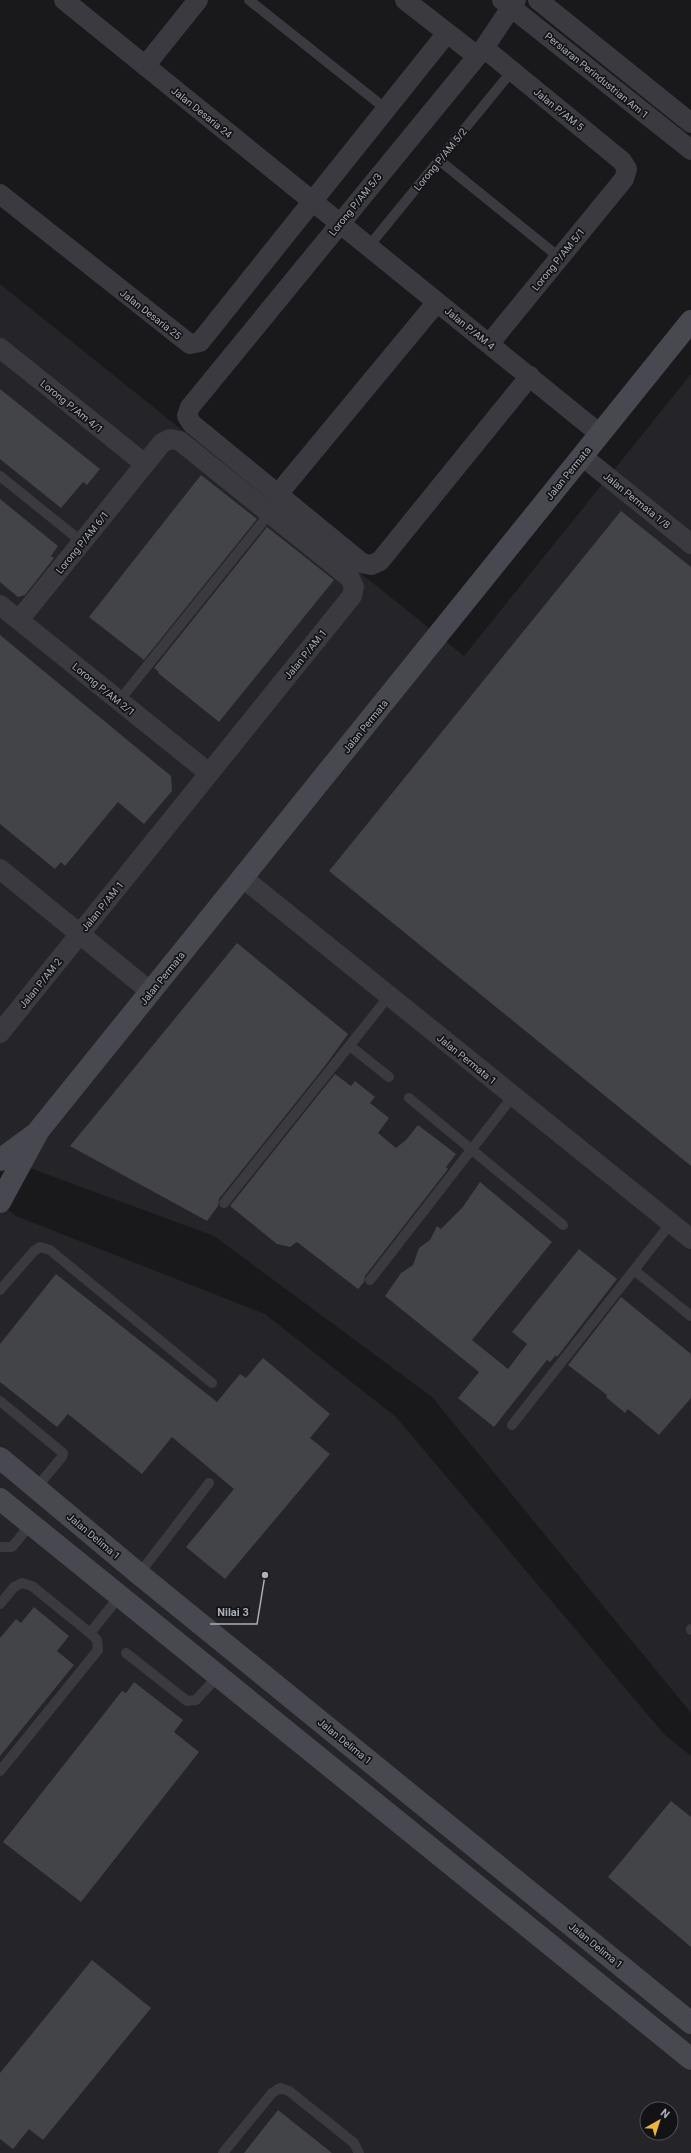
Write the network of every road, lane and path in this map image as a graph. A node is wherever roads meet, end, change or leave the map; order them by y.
1 (64, 0) edge
2 (198, 0) edge
3 (249, 0) edge
4 (405, 0) edge
5 (538, 0) edge
6 (510, 2) edge
7 (447, 33) junction
8 (480, 52) junction
9 (145, 66) junction
10 (512, 71) junction
11 (386, 109) junction
12 (691, 123) edge
13 (691, 150) edge
14 (439, 160) junction
15 (626, 174) joint
16 (0, 194) edge
17 (313, 201) junction
18 (340, 223) junction
19 (368, 246) junction
20 (560, 258) junction
21 (437, 302) junction
22 (691, 321) edge
23 (489, 344) junction
24 (0, 348) edge
25 (530, 376) junction
26 (600, 434) junction
27 (582, 456) junction
28 (145, 464) junction
29 (0, 476) edge
30 (278, 494) junction
31 (270, 514) junction
32 (82, 542) junction
33 (691, 544) edge
34 (0, 605) edge
35 (19, 620) junction
36 (119, 701) junction
37 (209, 773) junction
38 (0, 869) edge
39 (243, 878) junction
40 (80, 934) junction
41 (151, 992) junction
42 (389, 996) junction
43 (0, 1033) edge
44 (350, 1046) junction
45 (389, 1077) dead end
46 (513, 1096) junction
47 (409, 1098) dead end
48 (39, 1130) junction
49 (472, 1149) junction
50 (0, 1160) edge
51 (0, 1202) edge
52 (224, 1203) dead end
53 (671, 1223) junction
54 (563, 1226) dead end
55 (691, 1239) edge
56 (634, 1270) junction
57 (370, 1280) dead end
58 (0, 1290) edge
59 (691, 1316) edge
60 (212, 1383) dead end
61 (0, 1401) edge
62 (512, 1425) dead end
63 (0, 1458) edge
64 (209, 1483) dead end
65 (37, 1487) junction
66 (0, 1499) edge
67 (31, 1524) junction
68 (0, 1547) edge
69 (139, 1574) junction
70 (119, 1597) junction
71 (0, 1604) edge
72 (90, 1633) junction
73 (126, 1653) dead end
74 (218, 1676) junction
75 (0, 1771) edge
76 (691, 2023) edge
77 (691, 2059) edge
78 (223, 2153) edge
79 (359, 2153) edge

1 - 9 street, Jalan Desaria 24
2 - 9 street
3 - 11 lane
4 - 7 street, Jalan P/AM 5
5 - 12 street
6 - 8 street, Lorong P/AM 5/3
6 - 13 street, Persiaran Perindustrian Am 1
7 - 8 street, Jalan P/AM 5
7 - 11 street, Jalan Desaria 25
8 - 10 street, Jalan P/AM 5
8 - 18 street, Lorong P/AM 5/3
9 - 17 street, Jalan Desaria 24
10 - 14 lane, Lorong P/AM 5/2
10 - 15 street, Jalan P/AM 5
11 - 17 street, Jalan Desaria 25
14 - 19 lane, Lorong P/AM 5/2
14 - 20 lane
15 - 20 street, Lorong P/AM 5/1
16 - 17 street, Jalan Desaria 25
17 - 18 street, Jalan Desaria 24
18 - 19 street, Jalan P/AM 4
18 - 30 street, Lorong P/AM 5/3
19 - 21 street, Jalan P/AM 4
20 - 23 street, Lorong P/AM 5/1
21 - 23 street, Jalan P/AM 4
21 - 30 street
22 - 26 street, Jalan Permata
23 - 25 street, Jalan P/AM 4
24 - 28 street, Lorong P/Am 4/1
25 - 26 street, Jalan P/AM 4
25 - 30 street
26 - 27 street, Jalan Permata
27 - 33 street, Jalan Permata 1/8
27 - 39 street, Jalan Permata
28 - 31 street, Jalan P/AM 1
28 - 32 street, Lorong P/AM 6/1
29 - 32 lane
31 - 36 lane
31 - 37 street, Jalan P/AM 1
32 - 35 street, Lorong P/AM 6/1
34 - 35 street, Lorong P/AM 2/1
35 - 36 street, Lorong P/AM 2/1
36 - 37 street, Lorong P/AM 2/1
37 - 40 street, Jalan P/AM 1
38 - 40 street
39 - 41 street, Jalan Permata
39 - 42 street, Jalan Permata 1
40 - 41 street
40 - 43 street, Jalan P/AM 2
41 - 48 street, Jalan Permata
42 - 44 lane
42 - 46 street, Jalan Permata 1
44 - 45 lane
44 - 52 lane
46 - 49 lane
46 - 53 street, Jalan Permata 1
47 - 49 lane
48 - 50 street, Jalan Permata
48 - 51 street, Jalan Permata
49 - 54 lane
49 - 57 lane
53 - 55 street, Jalan Permata 1
53 - 56 lane
56 - 59 lane
56 - 62 lane
58 - 60 lane
61 - 65 lane
63 - 65 street, Jalan Delima 1
64 - 69 lane
65 - 69 street, Jalan Delima 1
66 - 67 street
67 - 68 lane
67 - 70 street
69 - 76 street, Jalan Delima 1
70 - 72 lane
70 - 74 street
71 - 72 lane
72 - 75 lane
73 - 74 lane
74 - 77 street
78 - 79 lane

